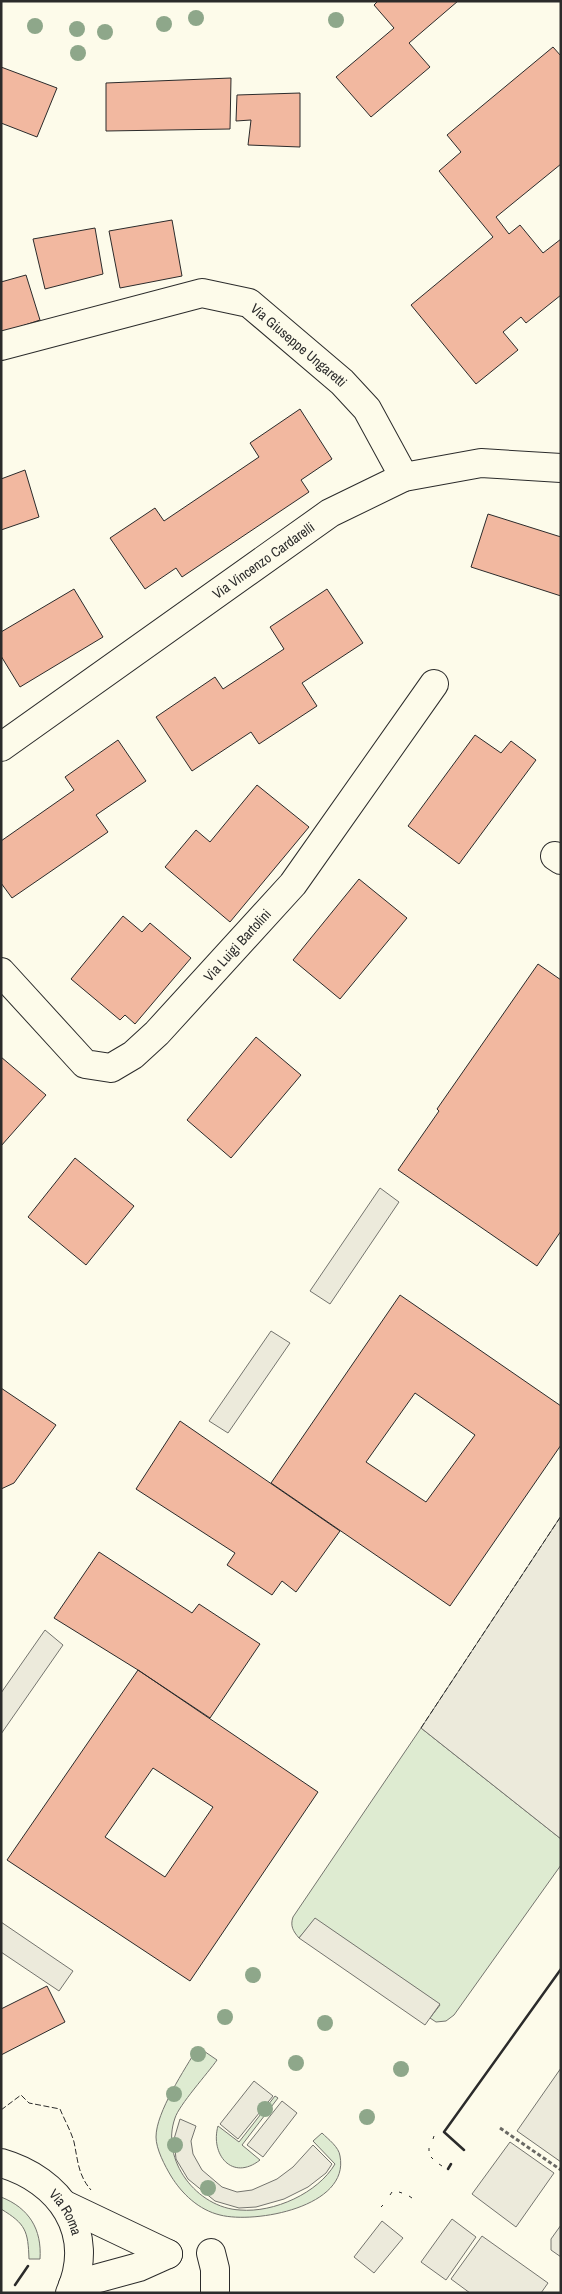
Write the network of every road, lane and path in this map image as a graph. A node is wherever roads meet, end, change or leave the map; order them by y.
1 (1, 346) edge
2 (561, 468) edge
3 (404, 477) junction
4 (434, 684) dead end
5 (1, 747) edge
6 (1, 972) edge
7 (500, 2128) dead end
8 (1, 2163) edge
9 (561, 2170) edge
10 (65, 2206) junction
11 (211, 2253) dead end
12 (72, 2289) edge
13 (215, 2293) edge

1 - 3 street, Via Giuseppe Ungaretti
2 - 3 street, Via Vincenzo Cardarelli
3 - 5 street, Via Vincenzo Cardarelli
4 - 6 street, Via Luigi Bartolini
7 - 9 path
8 - 10 street, Via Roma
10 - 12 street, Via Roma
10 - 12 street
11 - 13 street

